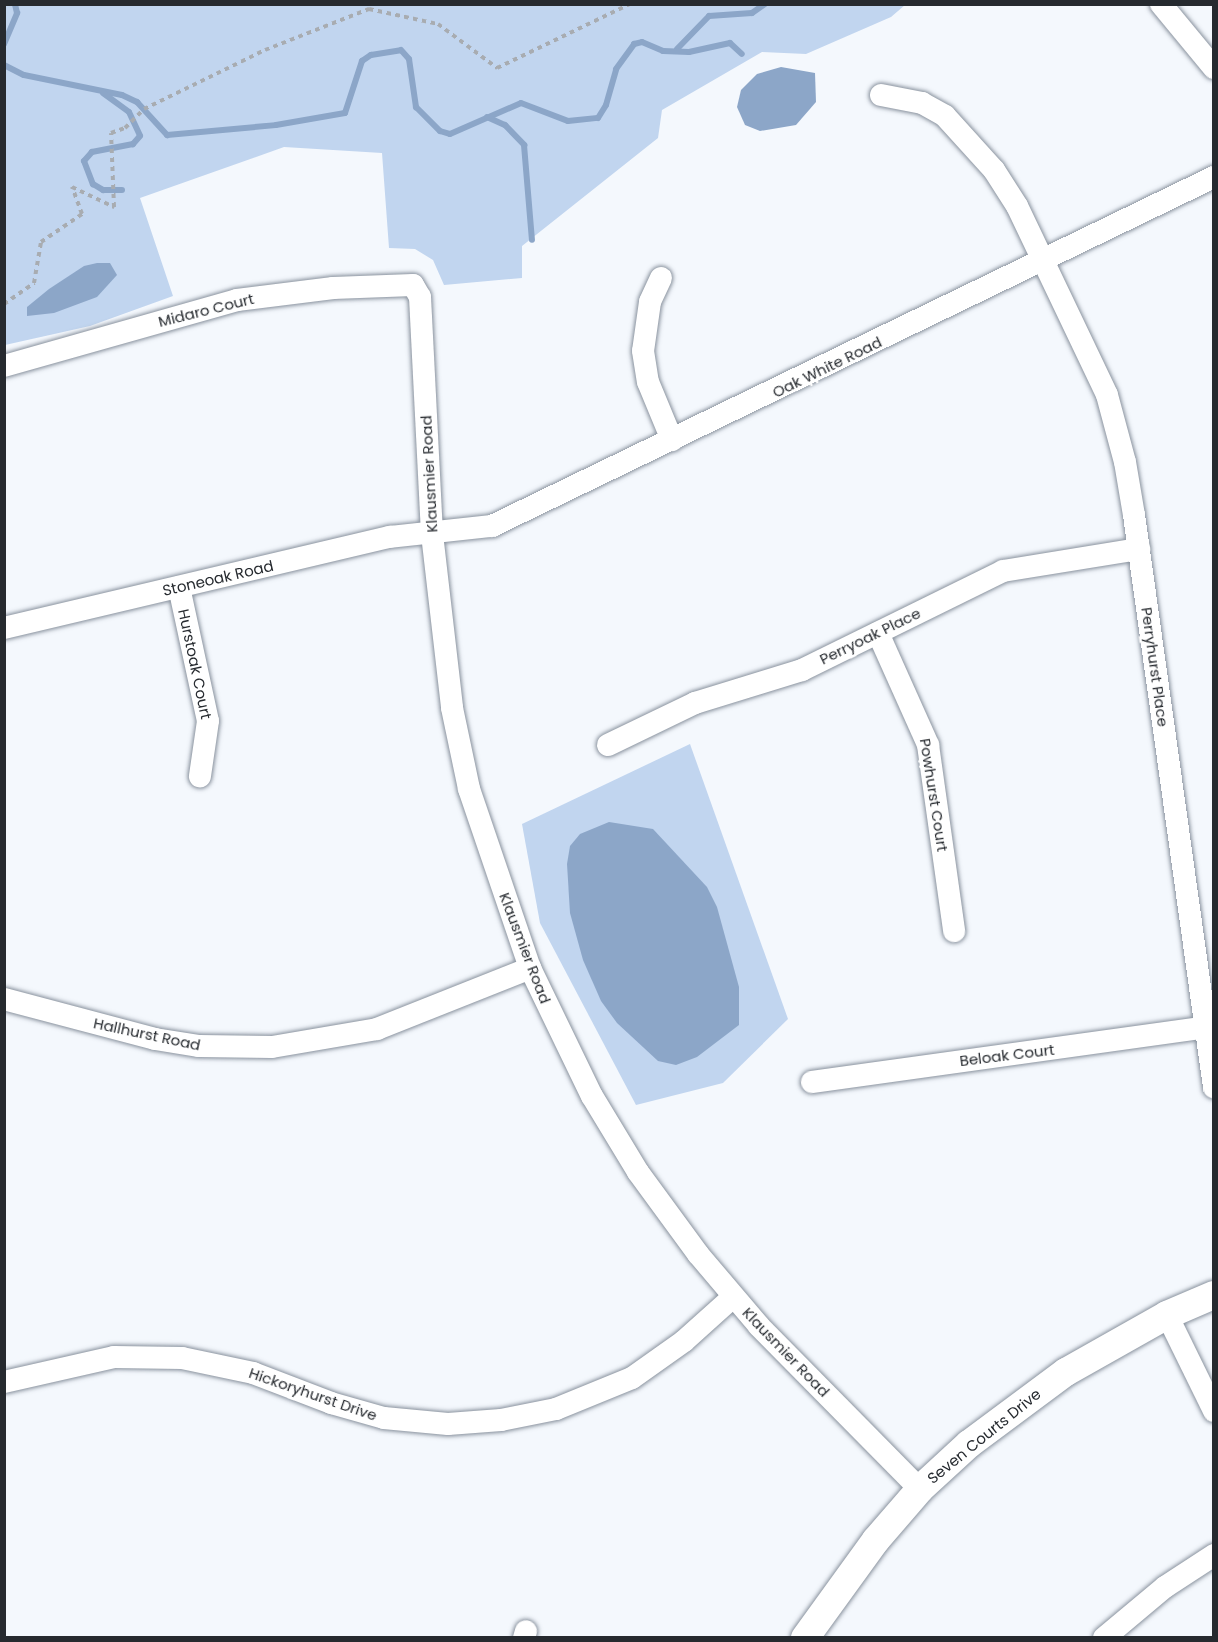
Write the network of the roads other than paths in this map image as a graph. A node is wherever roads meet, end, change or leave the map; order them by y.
1 (1161, 4) edge
2 (1214, 68) edge
3 (881, 96) dead end
4 (1214, 177) edge
5 (1043, 261) junction
6 (661, 278) dead end
7 (413, 285) joint
8 (4, 366) edge
9 (672, 440) junction
10 (432, 534) junction
11 (1139, 549) junction
12 (178, 587) junction
13 (4, 628) edge
14 (878, 633) junction
15 (608, 745) dead end
16 (200, 776) dead end
17 (954, 931) dead end
18 (530, 968) junction
19 (4, 999) edge
20 (1203, 1028) junction
21 (812, 1082) dead end
22 (1214, 1088) edge
23 (1214, 1295) edge
24 (733, 1297) junction
25 (1167, 1315) junction
26 (4, 1382) edge
27 (1214, 1411) edge
28 (920, 1489) junction
29 (1214, 1555) edge
30 (805, 1638) edge
31 (1104, 1638) edge

1 - 2 street
3 - 5 street, Perryhurst Place
4 - 5 street, Oak White Road
5 - 9 street, Oak White Road
5 - 11 street, Perryhurst Place
6 - 9 street
7 - 8 street, Midaro Court
7 - 10 street, Klausmier Road
9 - 10 street, Oak White Road
10 - 12 street, Stoneoak Road
10 - 18 street, Klausmier Road
11 - 14 street, Perryoak Place
11 - 20 street, Perryhurst Place
12 - 13 street, Stoneoak Road
12 - 16 street, Hurstoak Court
14 - 15 street, Perryoak Place
14 - 17 street, Powhurst Court
18 - 19 street, Hallhurst Road
18 - 24 street, Klausmier Road
20 - 21 street, Beloak Court
20 - 22 street, Perryhurst Place
23 - 25 street, Seven Courts Drive
24 - 26 street, Hickoryhurst Drive
24 - 28 street, Klausmier Road
25 - 27 street
25 - 28 street, Seven Courts Drive
28 - 30 street, Seven Courts Drive
29 - 31 street

